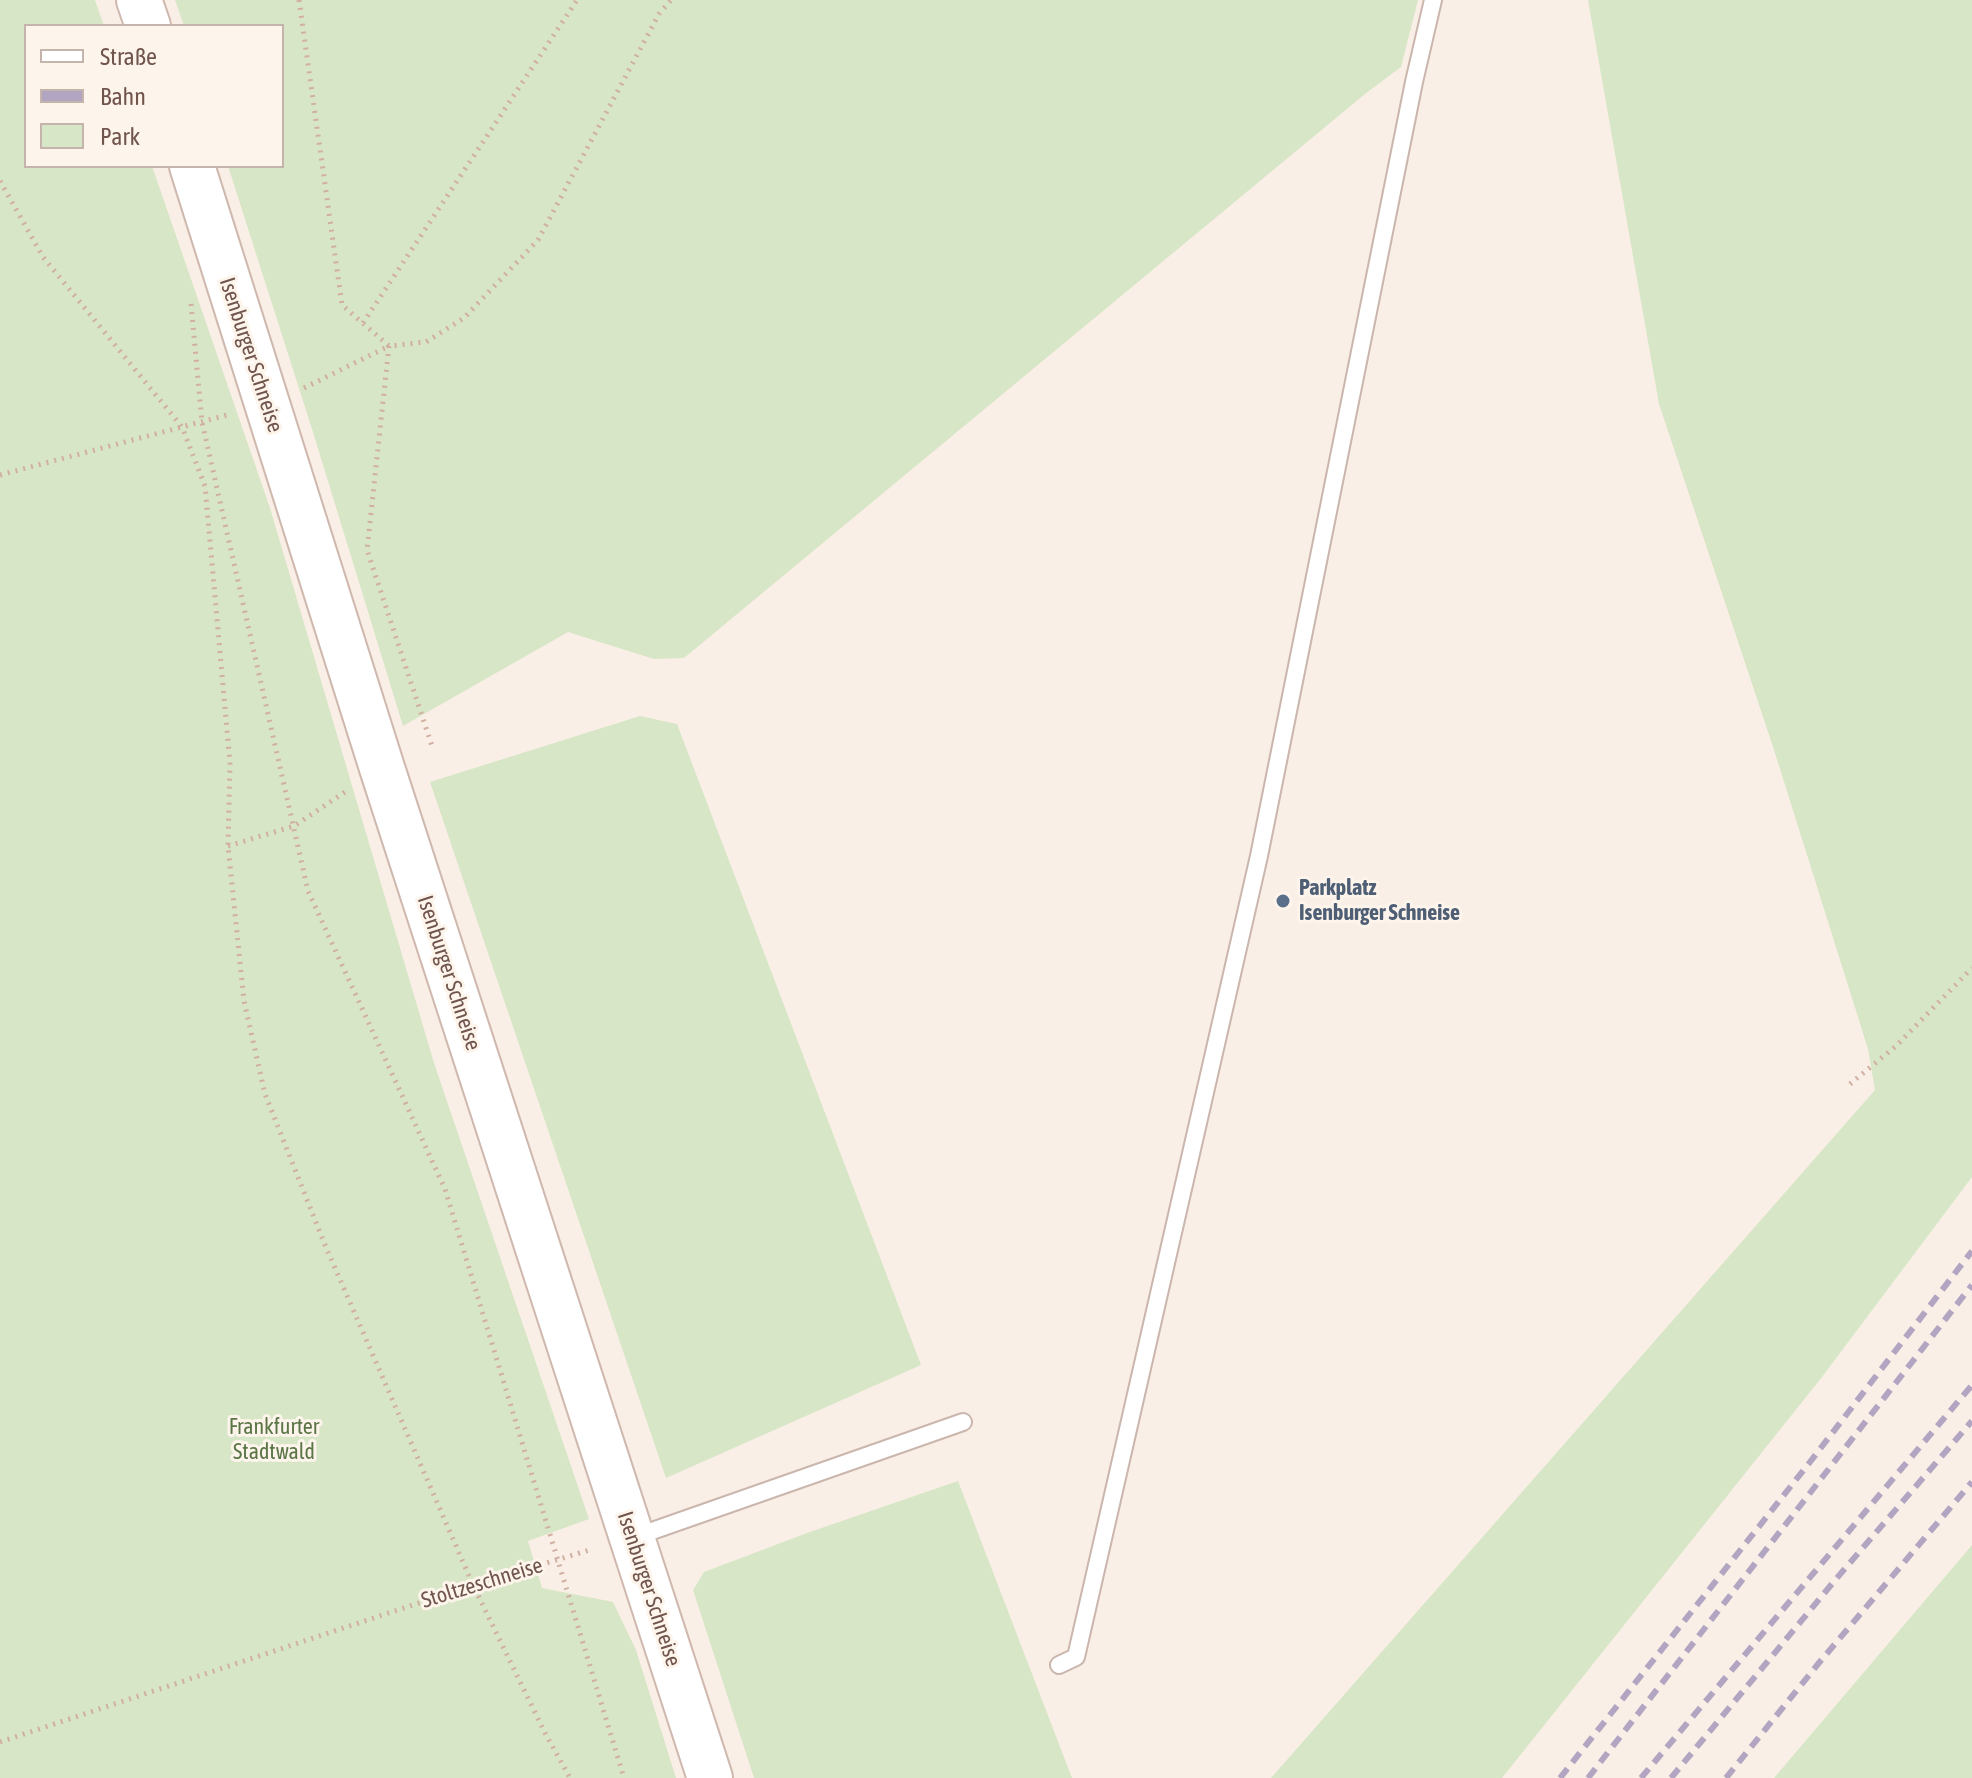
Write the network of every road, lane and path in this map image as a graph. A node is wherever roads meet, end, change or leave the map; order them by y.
1 (139, 0) edge
2 (299, 0) edge
3 (577, 0) edge
4 (671, 0) edge
5 (1433, 0) edge
6 (147, 24) edge
7 (193, 168) edge
8 (0, 181) edge
9 (191, 296) dead end
10 (363, 323) junction
11 (389, 346) junction
12 (267, 404) junction
13 (202, 422) junction
14 (182, 427) junction
15 (0, 475) edge
16 (432, 746) dead end
17 (382, 768) junction
18 (294, 826) junction
19 (228, 846) junction
20 (1972, 968) edge
21 (1850, 1084) dead end
22 (963, 1422) dead end
23 (632, 1538) junction
24 (473, 1585) junction
25 (1059, 1665) dead end
26 (0, 1742) edge
27 (570, 1778) edge
28 (624, 1778) edge
29 (710, 1778) edge

1 - 6 main road
2 - 10 path
3 - 10 path
4 - 11 path
5 - 25 lane
7 - 12 main road, Isenburger Schneise
8 - 14 path
9 - 13 path
10 - 11 path
11 - 12 path
11 - 16 path
12 - 13 path
12 - 17 main road, Isenburger Schneise
13 - 14 path
13 - 18 path
14 - 15 path
14 - 19 path
17 - 18 path
17 - 23 main road, Isenburger Schneise
18 - 19 path
18 - 28 path
19 - 24 path
20 - 21 path
22 - 23 lane
23 - 24 path, Stoltzeschneise
23 - 29 main road, Isenburger Schneise
24 - 26 path, Stoltzeschneise
24 - 27 path

